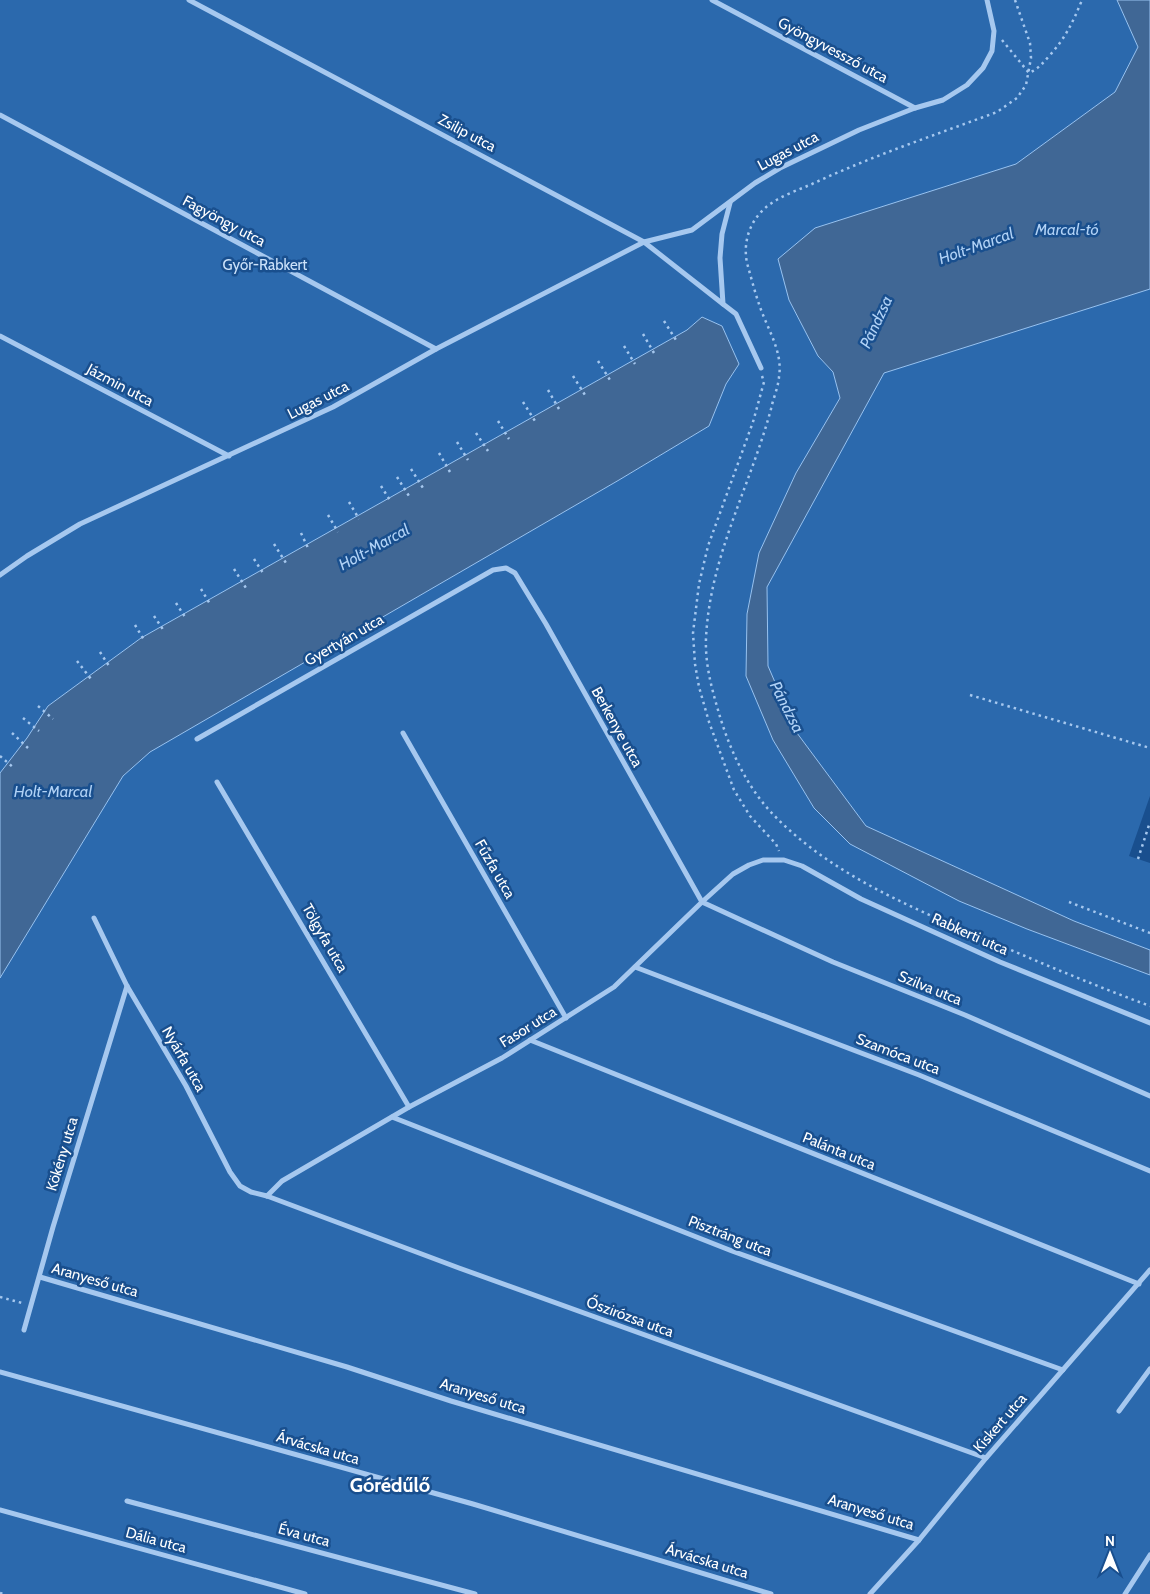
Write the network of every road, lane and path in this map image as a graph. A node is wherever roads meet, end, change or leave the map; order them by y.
1 (189, 0) edge
2 (712, 0) edge
3 (987, 0) edge
4 (1015, 0) edge
5 (1082, 0) edge
6 (994, 31) junction
7 (1029, 73) junction
8 (915, 108) junction
9 (0, 116) edge
10 (730, 203) junction
11 (644, 242) junction
12 (723, 304) junction
13 (664, 321) dead end
14 (643, 334) dead end
15 (0, 336) edge
16 (676, 340) dead end
17 (624, 346) dead end
18 (436, 349) junction
19 (654, 353) dead end
20 (598, 361) dead end
21 (635, 364) dead end
22 (761, 368) joint
23 (573, 376) dead end
24 (610, 380) dead end
25 (548, 390) dead end
26 (585, 395) dead end
27 (523, 402) dead end
28 (559, 409) dead end
29 (498, 421) dead end
30 (535, 421) dead end
31 (476, 433) dead end
32 (509, 439) dead end
33 (456, 442) dead end
34 (488, 452) dead end
35 (439, 453) dead end
36 (229, 456) junction
37 (468, 460) dead end
38 (411, 469) dead end
39 (450, 472) dead end
40 (397, 477) dead end
41 (381, 486) dead end
42 (423, 488) dead end
43 (409, 496) dead end
44 (349, 502) dead end
45 (391, 502) dead end
46 (328, 515) dead end
47 (360, 519) dead end
48 (338, 532) dead end
49 (301, 533) dead end
50 (274, 544) dead end
51 (308, 548) dead end
52 (254, 559) dead end
53 (286, 563) dead end
54 (506, 568) joint
55 (234, 569) dead end
56 (263, 573) dead end
57 (0, 575) edge
58 (246, 588) dead end
59 (200, 590) dead end
60 (176, 603) dead end
61 (210, 604) dead end
62 (154, 616) dead end
63 (186, 617) dead end
64 (135, 625) dead end
65 (164, 630) dead end
66 (144, 640) dead end
67 (100, 652) dead end
68 (77, 661) dead end
69 (109, 666) dead end
70 (92, 679) dead end
71 (970, 695) dead end
72 (38, 706) dead end
73 (23, 718) dead end
74 (53, 720) dead end
75 (39, 731) dead end
76 (12, 733) dead end
77 (403, 733) dead end
78 (197, 739) dead end
79 (28, 748) dead end
80 (1150, 748) edge
81 (0, 756) edge
82 (14, 768) dead end
83 (217, 782) dead end
84 (1150, 822) edge
85 (1138, 859) dead end
86 (784, 860) junction
87 (702, 902) junction
88 (1069, 902) dead end
89 (94, 918) dead end
90 (1150, 933) edge
91 (635, 967) junction
92 (128, 986) junction
93 (1150, 1006) edge
94 (566, 1018) junction
95 (1150, 1023) edge
96 (530, 1040) junction
97 (1150, 1096) edge
98 (409, 1107) junction
99 (392, 1117) junction
100 (1150, 1171) edge
101 (267, 1196) junction
102 (1150, 1270) edge
103 (40, 1277) junction
104 (1138, 1284) junction
105 (0, 1297) edge
106 (31, 1306) junction
107 (24, 1330) dead end
108 (1150, 1369) edge
109 (1063, 1370) junction
110 (0, 1372) edge
111 (1119, 1411) dead end
112 (986, 1458) junction
113 (127, 1501) dead end
114 (0, 1510) edge
115 (919, 1540) junction
116 (1150, 1555) edge
117 (305, 1594) edge
118 (476, 1594) edge
119 (771, 1594) edge
120 (870, 1594) edge
121 (1125, 1594) edge

1 - 11 street, Zsilip utca
2 - 8 street, Gyöngyvessző utca
3 - 6 street
4 - 7 path
5 - 7 path
6 - 7 path
6 - 8 street, Lugas utca
7 - 93 path
8 - 10 street, Lugas utca
9 - 18 street, Fagyöngy utca
10 - 11 street, Lugas utca
10 - 12 street
11 - 12 street, Zsilip utca
11 - 18 street, Lugas utca
12 - 22 street
13 - 16 path
14 - 19 path
15 - 36 street, Jázmin utca
17 - 21 path
18 - 36 street, Lugas utca
20 - 24 path
22 - 86 path
23 - 26 path
25 - 28 path
27 - 30 path
29 - 32 path
31 - 34 path
33 - 37 path
35 - 39 path
36 - 57 street, Lugas utca
38 - 42 path
40 - 43 path
41 - 45 path
44 - 47 path
46 - 48 path
49 - 51 path
50 - 53 path
52 - 56 path
54 - 78 street, Gyertyán utca
54 - 87 street, Berkenye utca
55 - 58 path
59 - 61 path
60 - 63 path
62 - 65 path
64 - 66 path
67 - 69 path
68 - 70 path
71 - 80 path
72 - 74 path
73 - 75 path
76 - 79 path
77 - 94 street, Fűzfa utca
81 - 82 path
83 - 98 street, Tölgyfa utca
84 - 85 path
86 - 87 street, Fasor utca
86 - 95 street, Rabkerti utca
87 - 91 street, Fasor utca
87 - 97 street, Szilva utca
88 - 90 path
89 - 92 street, Nyárfa utca
91 - 94 street, Fasor utca
91 - 100 street, Szamóca utca
92 - 101 street, Nyárfa utca
92 - 103 street, Kökény utca
94 - 96 street, Fasor utca
96 - 98 street, Fasor utca
96 - 104 street, Palánta utca
98 - 99 street, Fasor utca
99 - 101 street, Fasor utca
99 - 109 street, Pisztráng utca
101 - 112 street, Őszirózsa utca
102 - 104 street, Kiskert utca
103 - 106 street, Kökény utca
103 - 115 street, Aranyeső utca
104 - 109 street, Kiskert utca
105 - 106 path
106 - 107 street, Kökény utca
108 - 111 street
109 - 112 street, Kiskert utca
110 - 119 street, Árvácska utca
112 - 115 street, Kiskert utca
113 - 118 street, Éva utca
114 - 117 street, Dália utca
115 - 120 street, Kiskert utca
116 - 121 street

